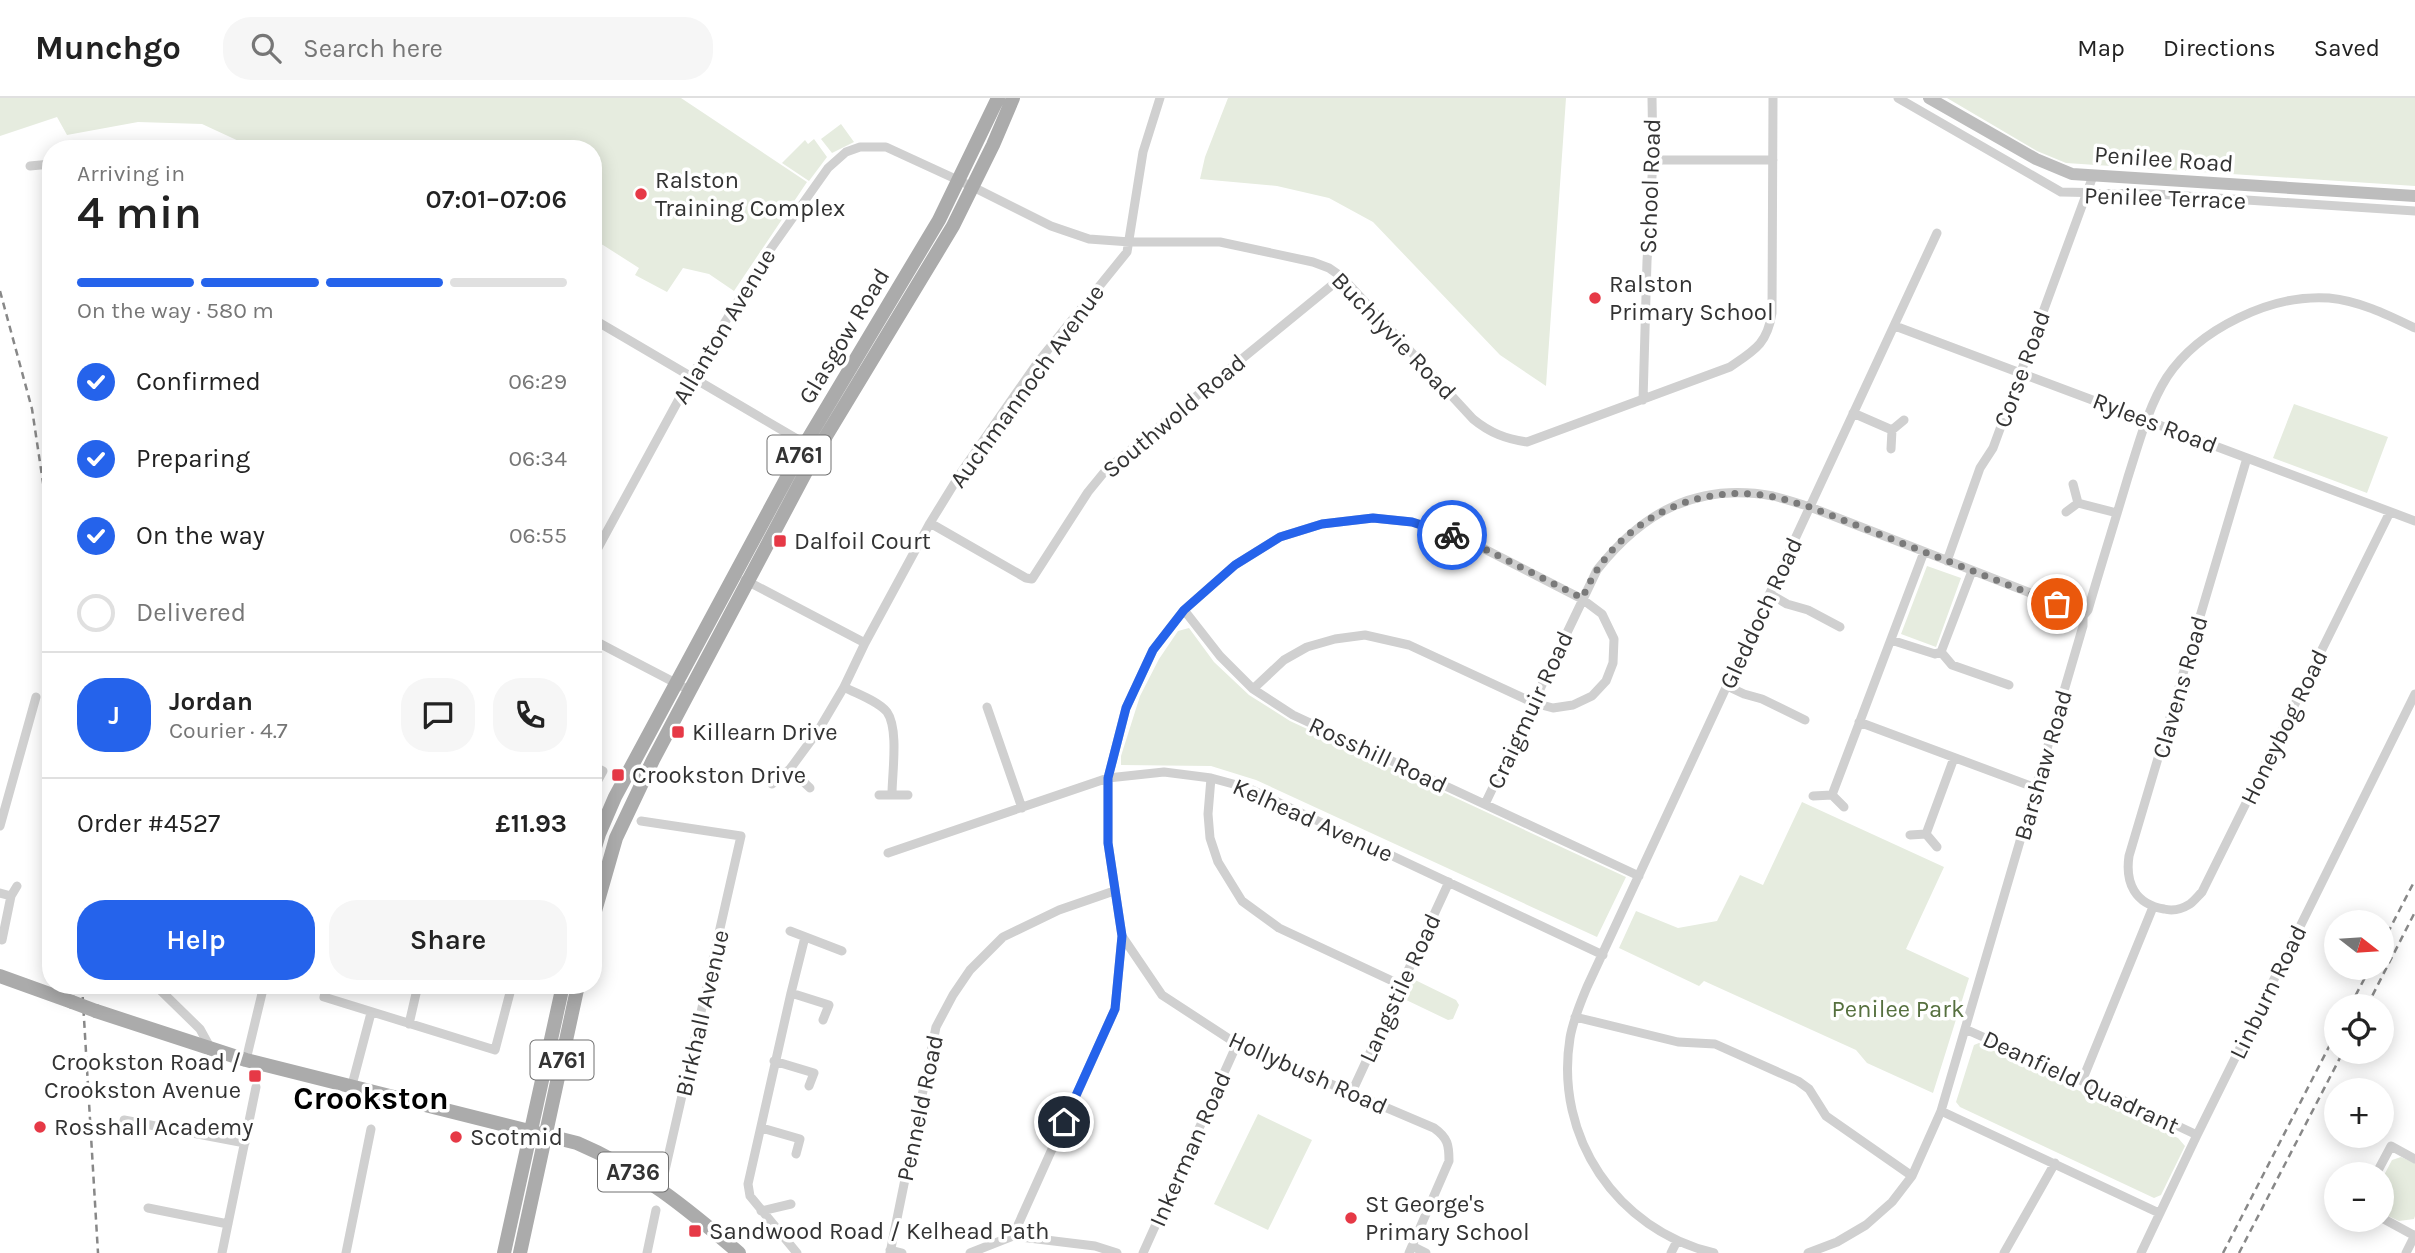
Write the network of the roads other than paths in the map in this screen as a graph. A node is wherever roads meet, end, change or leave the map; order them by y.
1 (998, 98) edge
2 (1013, 98) edge
3 (1160, 98) edge
4 (1652, 98) edge
5 (1773, 98) edge
6 (1898, 98) edge
7 (1928, 98) edge
8 (992, 129) junction
9 (1653, 160) junction
10 (1773, 160) junction
11 (42, 165) edge
12 (30, 166) dead end
13 (2094, 176) junction
14 (966, 184) junction
15 (2088, 193) junction
16 (2415, 196) edge
17 (2415, 211) edge
18 (1937, 233) dead end
19 (1130, 242) junction
20 (1342, 277) junction
21 (602, 324) edge
22 (1895, 326) junction
23 (2415, 328) edge
24 (2020, 372) junction
25 (691, 377) junction
26 (1643, 400) junction
27 (1853, 413) junction
28 (1904, 420) dead end
29 (2146, 420) junction
30 (1892, 430) junction
31 (811, 447) junction
32 (1891, 449) dead end
33 (2247, 458) junction
34 (2074, 484) dead end
35 (2078, 503) junction
36 (1810, 507) junction
37 (2066, 512) dead end
38 (2390, 512) junction
39 (2117, 513) junction
40 (2415, 521) edge
41 (930, 523) junction
42 (602, 540) edge
43 (1924, 552) junction
44 (1947, 561) junction
45 (1972, 571) junction
46 (741, 578) junction
47 (1769, 594) junction
48 (1582, 598) junction
49 (1184, 610) junction
50 (2083, 617) junction
51 (1840, 627) dead end
52 (1891, 640) junction
53 (864, 643) junction
54 (602, 645) edge
55 (1941, 652) junction
56 (2009, 685) dead end
57 (1727, 686) junction
58 (683, 687) junction
59 (844, 687) junction
60 (1253, 689) junction
61 (2415, 694) edge
62 (36, 697) dead end
63 (1534, 703) junction
64 (987, 708) dead end
65 (1805, 720) dead end
66 (1859, 722) junction
67 (1954, 758) junction
68 (790, 769) junction
69 (1108, 778) junction
70 (1211, 778) junction
71 (772, 784) dead end
72 (810, 788) dead end
73 (2036, 788) junction
74 (892, 794) junction
75 (879, 795) dead end
76 (908, 795) dead end
77 (1832, 795) junction
78 (1813, 796) dead end
79 (1486, 804) junction
80 (1844, 807) dead end
81 (1022, 808) junction
82 (641, 821) dead end
83 (0, 826) edge
84 (602, 828) edge
85 (1926, 834) junction
86 (1910, 835) dead end
87 (1937, 847) dead end
88 (888, 853) dead end
89 (602, 875) edge
90 (1639, 876) junction
91 (1449, 882) junction
92 (17, 886) dead end
93 (1114, 891) junction
94 (0, 893) edge
95 (11, 896) junction
96 (2153, 907) junction
97 (790, 931) dead end
98 (1122, 936) junction
99 (805, 937) junction
100 (2, 940) dead end
101 (842, 951) dead end
102 (1603, 955) junction
103 (0, 976) edge
104 (1401, 985) junction
105 (42, 991) edge
106 (791, 993) junction
107 (50, 994) edge
108 (164, 994) edge
109 (262, 994) edge
110 (325, 994) edge
111 (416, 994) edge
112 (510, 994) edge
113 (561, 994) edge
114 (576, 994) edge
115 (371, 1013) junction
116 (1575, 1017) junction
117 (823, 1020) dead end
118 (409, 1024) junction
119 (1965, 1029) junction
120 (1237, 1044) junction
121 (212, 1050) junction
122 (246, 1060) junction
123 (774, 1061) junction
124 (2082, 1080) junction
125 (352, 1085) junction
126 (809, 1086) dead end
127 (256, 1087) dead end
128 (1351, 1094) junction
129 (1941, 1111) junction
130 (124, 1120) dead end
131 (762, 1128) junction
132 (371, 1129) dead end
133 (530, 1131) junction
134 (546, 1135) junction
135 (2197, 1136) junction
136 (245, 1143) junction
137 (796, 1154) dead end
138 (2415, 1159) edge
139 (2382, 1162) edge
140 (2055, 1163) junction
141 (1912, 1176) junction
142 (661, 1188) junction
143 (791, 1204) dead end
144 (148, 1208) dead end
145 (656, 1210) dead end
146 (761, 1212) junction
147 (2159, 1213) junction
148 (228, 1224) junction
149 (2394, 1225) edge
150 (710, 1228) junction
151 (1013, 1236) junction
152 (2415, 1236) edge
153 (1677, 1241) junction
154 (1410, 1250) edge
155 (890, 1252) edge
156 (222, 1253) edge
157 (346, 1253) edge
158 (504, 1253) edge
159 (520, 1253) edge
160 (647, 1253) edge
161 (731, 1253) edge
162 (739, 1253) edge
163 (797, 1253) edge
164 (902, 1253) edge
165 (971, 1253) edge
166 (1117, 1253) edge
167 (1143, 1253) edge
168 (1426, 1253) edge
169 (1671, 1253) edge
170 (1714, 1253) edge
171 (1808, 1253) edge
172 (2004, 1253) edge
173 (2141, 1253) edge
174 (2406, 1253) edge

1 - 8 main road, Glasgow Road / A761
2 - 8 main road, Glasgow Road / A761
3 - 19 street, Auchmannoch Avenue
4 - 9 street, School Road
5 - 10 street, Buchlyvie Road
6 - 15 street, Penilee Terrace
7 - 13 street, Penilee Road
8 - 14 main road, Glasgow Road / A761
9 - 10 street
9 - 26 street, School Road
10 - 26 street, Buchlyvie Road
11 - 12 street
13 - 15 street, Corse Road
13 - 16 street, Penilee Road
14 - 19 street, Buchlyvie Road
14 - 25 street, Allanton Avenue
14 - 31 main road, Glasgow Road / A761
15 - 17 street, Penilee Terrace
15 - 24 street, Corse Road
18 - 22 street, Gleddoch Road
19 - 20 street, Buchlyvie Road
19 - 41 street, Auchmannoch Avenue
20 - 26 street, Buchlyvie Road
20 - 41 street, Southwold Road
21 - 25 street
22 - 24 street, Rylees Road
22 - 27 street, Gleddoch Road
23 - 29 street, Barshaw Road
24 - 29 street, Rylees Road
24 - 44 street, Corse Road
25 - 31 street
25 - 42 street, Allanton Avenue
27 - 30 street
27 - 36 street, Gleddoch Road
28 - 30 street
29 - 33 street, Rylees Road
29 - 39 street, Barshaw Road
30 - 32 street
31 - 46 main road, Glasgow Road / A761
33 - 38 street, Rylees Road
33 - 96 street, Clavens Road
34 - 35 street
35 - 37 street
35 - 39 street
36 - 43 street, Craigmuir Road
36 - 47 street, Gleddoch Road
36 - 48 street, Craigmuir Road
38 - 40 street, Rylees Road
38 - 96 street, Honeybog Road
39 - 50 street, Barshaw Road
41 - 53 street, Auchmannoch Avenue
43 - 44 street, Craigmuir Road
43 - 52 street
44 - 45 street, Craigmuir Road
45 - 50 street, Craigmuir Road
45 - 55 street
46 - 53 street
46 - 58 main road, Glasgow Road / A761
47 - 51 street
47 - 57 street, Gleddoch Road
48 - 49 street, Hollybush Road
48 - 63 street, Craigmuir Road
48 - 63 street, Hollybush Road
49 - 60 street, Rosshill Road
49 - 69 street, Hollybush Road
50 - 73 street, Barshaw Road
52 - 55 street
52 - 66 street
53 - 59 street, Auchmannoch Avenue
54 - 58 street
55 - 56 street
57 - 65 street
57 - 90 street, Gleddoch Road
58 - 84 main road, Glasgow Road / A761
58 - 89 main road, Glasgow Road / A761
59 - 68 street, Auchmannoch Avenue
59 - 74 street
60 - 63 street
60 - 79 street, Rosshill Road
61 - 135 street, Linburn Road
62 - 83 street
63 - 79 street, Craigmuir Road
64 - 81 street
66 - 67 street
66 - 77 street
67 - 73 street
67 - 85 street
68 - 71 street, Auchmannoch Avenue
68 - 72 street
69 - 70 street, Kelhead Avenue
69 - 81 street, Kelhead Avenue
69 - 93 street, Hollybush Road
70 - 91 street, Kelhead Avenue
70 - 104 street
73 - 119 street, Barshaw Road
74 - 75 street
74 - 76 street
77 - 78 street
77 - 80 street
79 - 90 street, Rosshill Road
81 - 88 street, Kelhead Avenue
82 - 142 street, Birkhall Avenue
85 - 86 street
85 - 87 street
90 - 102 street, Gleddoch Road
91 - 102 street, Kelhead Avenue
91 - 104 street, Langstile Road
92 - 95 street
93 - 98 street, Hollybush Road
93 - 155 street, Penneld Road
94 - 95 street
95 - 100 street
96 - 124 street
97 - 99 street
98 - 120 street, Hollybush Road
98 - 151 street
99 - 101 street
99 - 106 street
102 - 116 street, Gleddoch Road
103 - 105 main road, A736, bridge
104 - 128 street, Langstile Road
106 - 117 street
106 - 123 street
107 - 121 main road, A736, bridge
108 - 121 street
109 - 122 street
110 - 115 street
111 - 118 street
112 - 118 street
113 - 133 main road, A761
114 - 134 main road, A761
115 - 118 street
115 - 125 street
116 - 141 street
116 - 153 street, Gleddoch Road
119 - 124 street, Deanfield Quadrant
119 - 129 street, Barshaw Road
120 - 128 street, Hollybush Road
120 - 167 street, Inkerman Road
121 - 122 main road, A736
122 - 125 main road, A736
123 - 126 street
123 - 131 street
124 - 135 street, Deanfield Quadrant
125 - 133 main road, A736
127 - 136 street
128 - 154 street, Hollybush Road
129 - 140 street
129 - 141 street, Barshaw Road
130 - 136 street
131 - 137 street
131 - 146 street
132 - 157 street
133 - 134 main road, A736
133 - 158 main road, A761
134 - 142 main road, A736
134 - 159 main road, A761
135 - 147 street, Linburn Road
136 - 148 street
138 - 139 street
140 - 147 street
140 - 172 street
141 - 171 street, Barshaw Road
142 - 150 main road, A736
143 - 146 street
144 - 148 street
145 - 160 street
146 - 163 street
147 - 173 street, Linburn Road
148 - 156 street
149 - 152 street
150 - 161 main road, A736
150 - 162 main road, A736
151 - 165 street
151 - 166 street
152 - 174 street
153 - 169 street
153 - 170 street, Gleddoch Road
154 - 168 street
155 - 164 street

